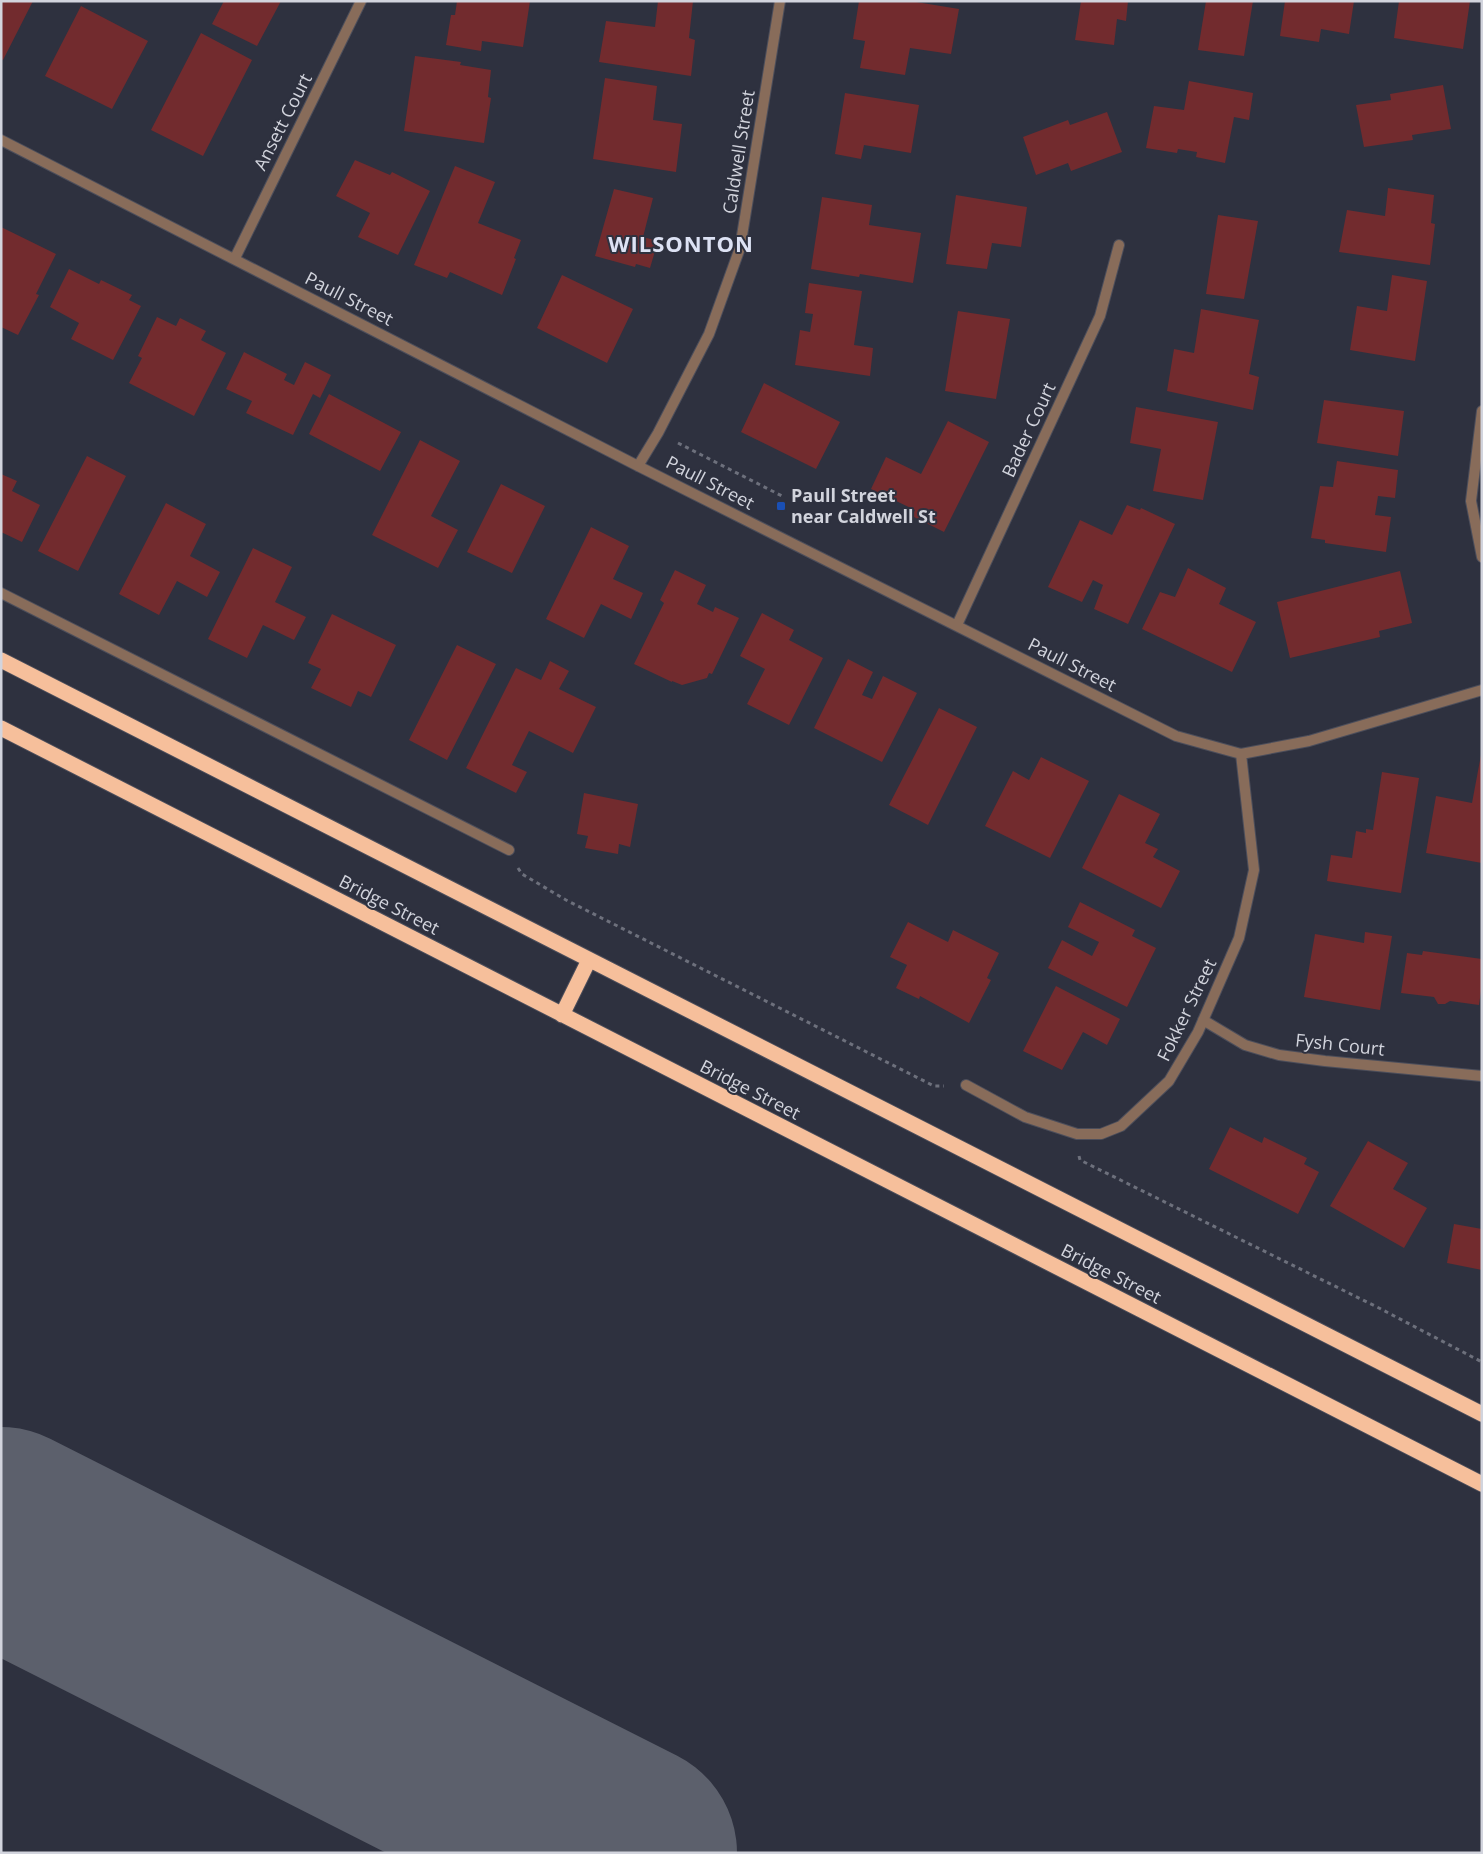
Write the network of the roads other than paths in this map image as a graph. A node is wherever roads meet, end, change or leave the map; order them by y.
1 (361, 1) edge
2 (780, 1) edge
3 (1, 140) edge
4 (1119, 245) dead end
5 (234, 258) junction
6 (1482, 410) edge
7 (638, 466) junction
8 (1482, 557) edge
9 (1, 593) edge
10 (957, 625) junction
11 (1, 660) edge
12 (1482, 690) edge
13 (1, 728) edge
14 (1242, 754) junction
15 (509, 850) dead end
16 (589, 960) junction
17 (562, 1015) junction
18 (1203, 1020) junction
19 (1482, 1076) edge
20 (966, 1086) road end
21 (1482, 1414) edge
22 (1482, 1484) edge

1 - 5 street, Ansett Court
2 - 7 street, Caldwell Street
3 - 5 street, Paull Street
4 - 10 street, Bader Court
5 - 7 street, Paull Street
6 - 8 street
7 - 10 street, Paull Street
9 - 15 street
10 - 14 street, Paull Street
11 - 16 highway
12 - 14 street, Paull Street
13 - 17 highway, Bridge Street
14 - 18 street, Fokker Street
16 - 17 highway
16 - 21 highway
17 - 22 highway, Bridge Street
18 - 19 street, Fysh Court
18 - 20 street, Fokker Street

